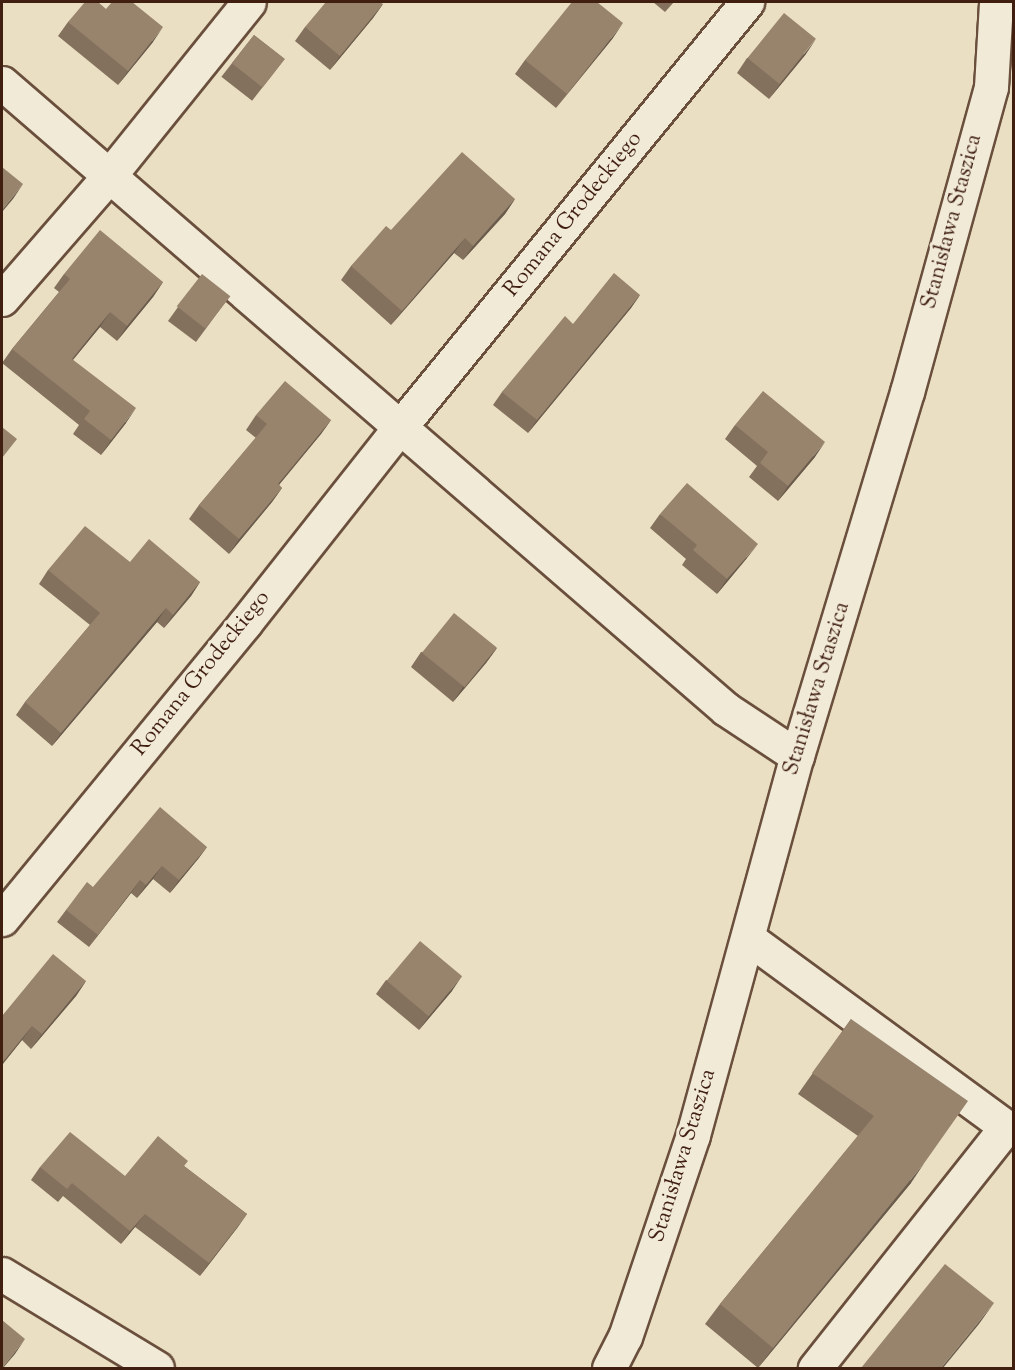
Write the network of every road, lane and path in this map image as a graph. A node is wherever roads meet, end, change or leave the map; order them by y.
1 (249, 2) edge
2 (747, 2) edge
3 (996, 2) edge
4 (2, 83) edge
5 (109, 177) junction
6 (2, 299) edge
7 (400, 427) junction
8 (797, 756) junction
9 (2, 919) edge
10 (748, 938) junction
11 (2, 1274) edge
12 (157, 1368) edge
13 (609, 1368) edge
14 (815, 1368) edge

1 - 5 street
2 - 7 street, Romana Grodeckiego
3 - 8 street, Stanisława Staszica
4 - 5 street
5 - 6 street
5 - 7 street
7 - 8 street
7 - 9 street, Romana Grodeckiego
8 - 10 street, Stanisława Staszica
10 - 13 street, Stanisława Staszica
10 - 14 street
11 - 12 street

